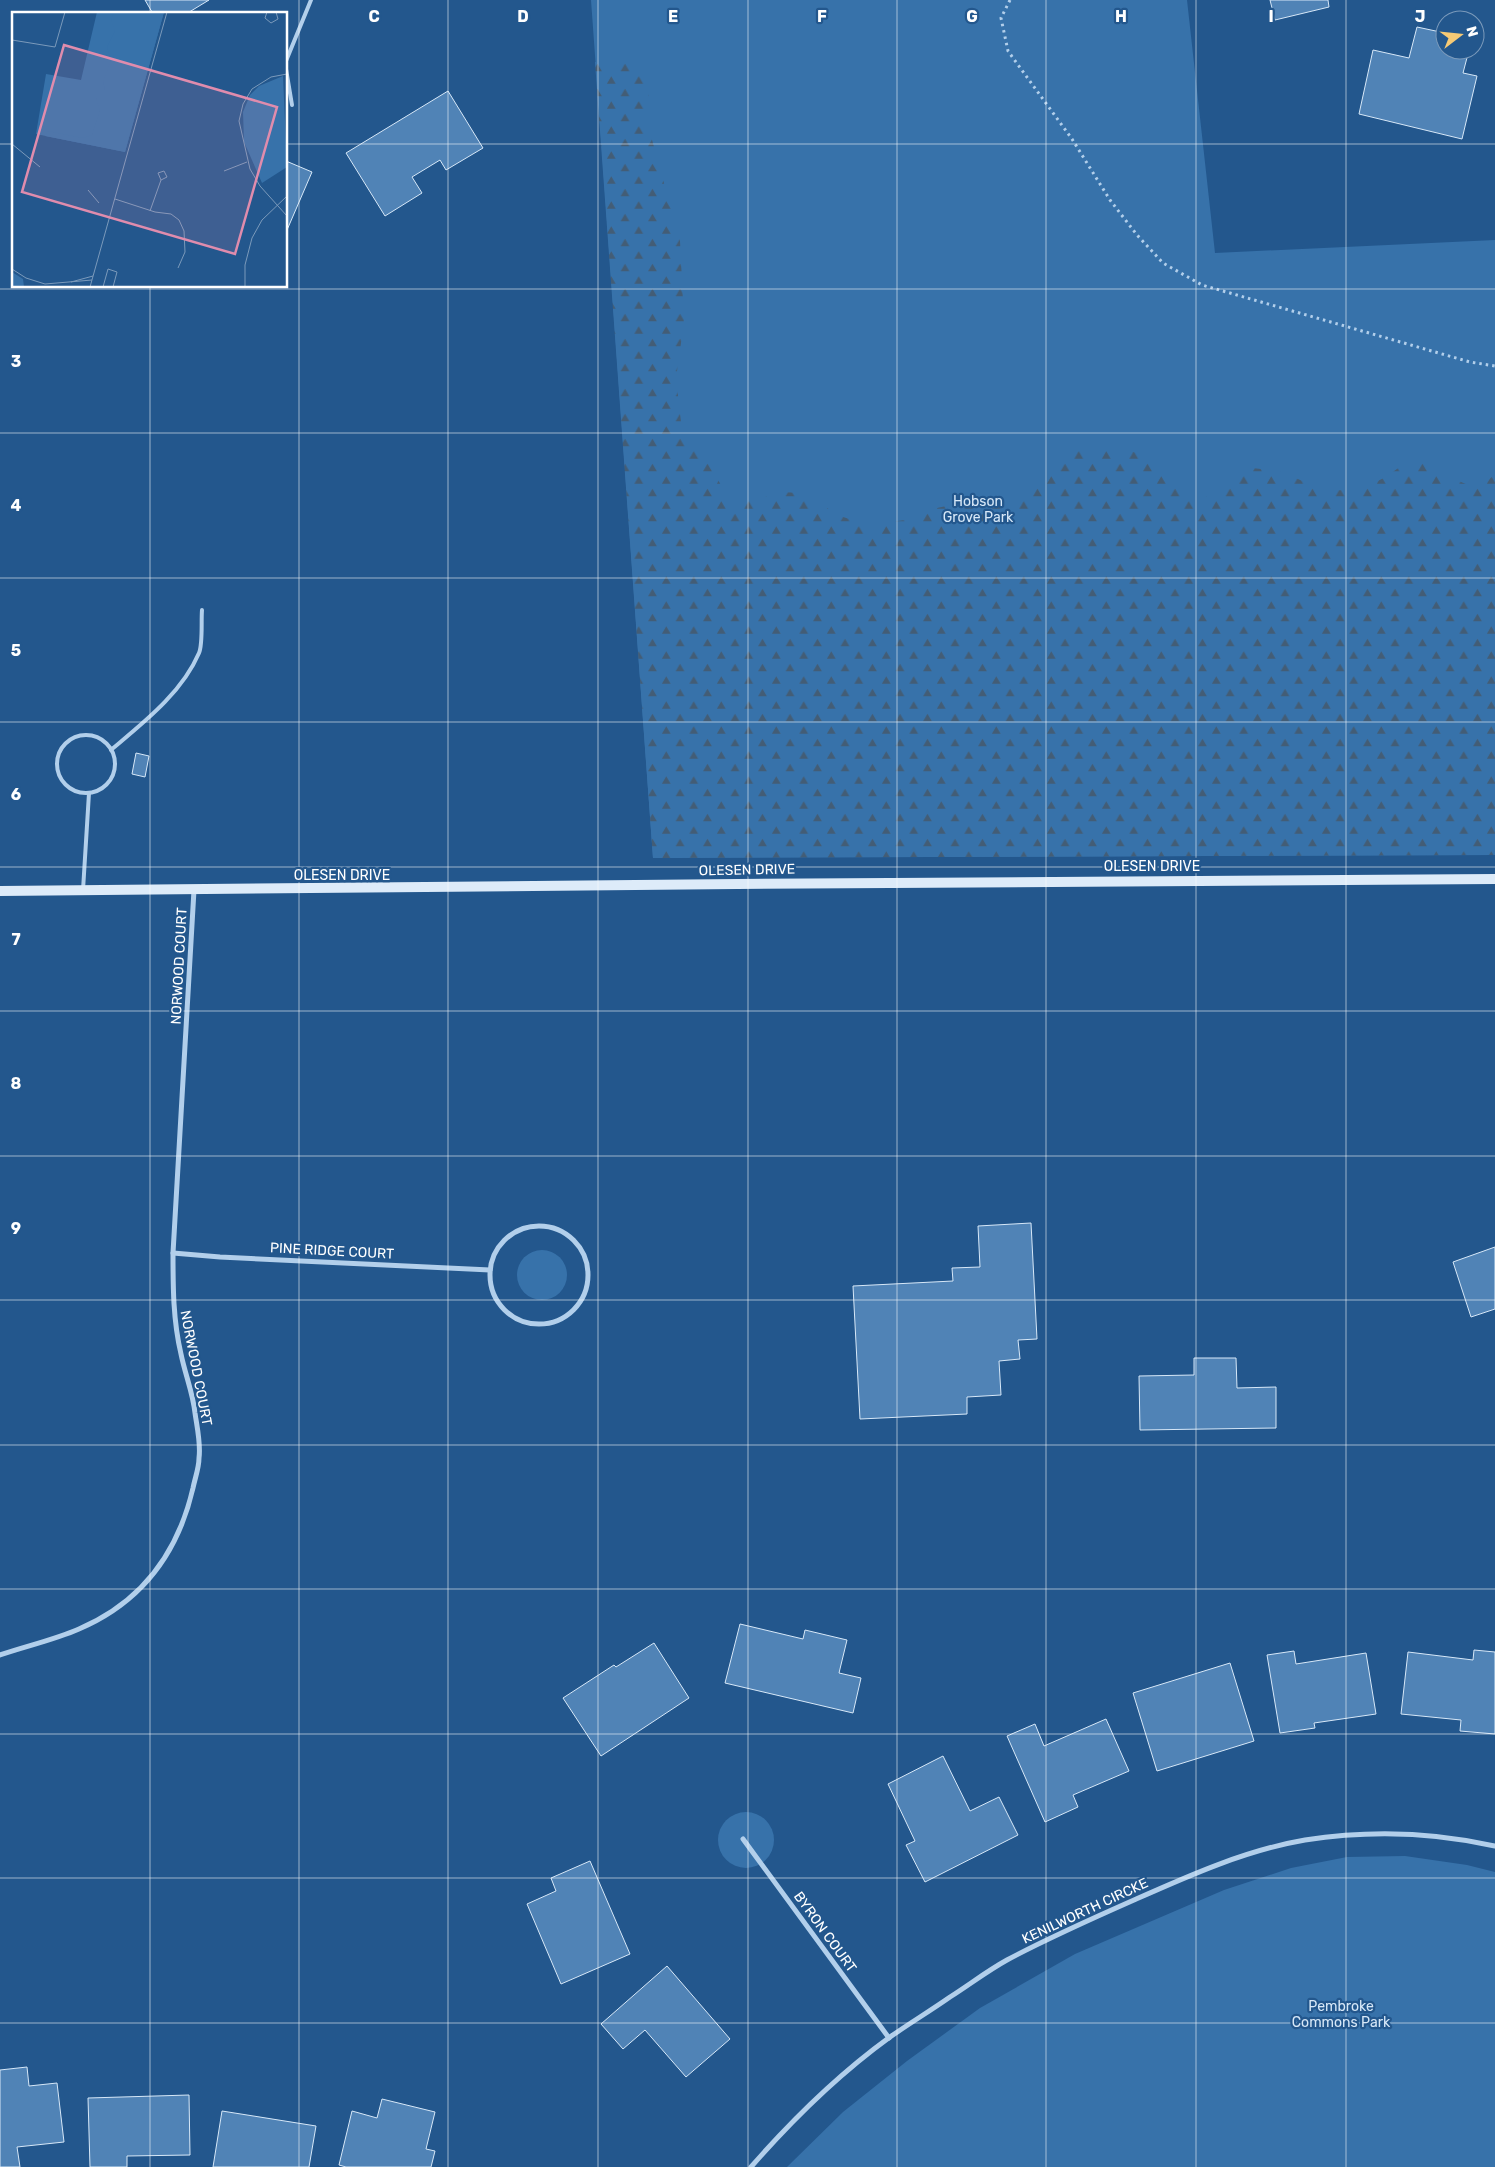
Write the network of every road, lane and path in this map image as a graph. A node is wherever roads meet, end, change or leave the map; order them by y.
1 (311, 0) edge
2 (1010, 0) edge
3 (288, 56) edge
4 (288, 81) edge
5 (292, 105) dead end
6 (1495, 366) edge
7 (202, 610) dead end
8 (110, 750) junction
9 (89, 793) junction
10 (1495, 879) edge
11 (83, 890) junction
12 (194, 890) junction
13 (0, 891) edge
14 (173, 1252) junction
15 (490, 1270) junction
16 (0, 1655) edge
17 (743, 1839) dead end
18 (1495, 1846) edge
19 (889, 2038) junction
20 (751, 2167) edge

1 - 3 lane
2 - 6 path
4 - 5 lane
7 - 8 lane
8 - 9 lane
8 - 9 lane
9 - 11 lane
10 - 12 street, OLESEN DRIVE
11 - 12 street, OLESEN DRIVE
11 - 13 street, OLESEN DRIVE
12 - 14 street, NORWOOD COURT
14 - 15 street, PINE RIDGE COURT
14 - 16 street, NORWOOD COURT
15 - 15 street
17 - 19 street, BYRON COURT
18 - 19 street, KENILWORTH CIRCKE
19 - 20 street, KENILWORTH CIRCKE

